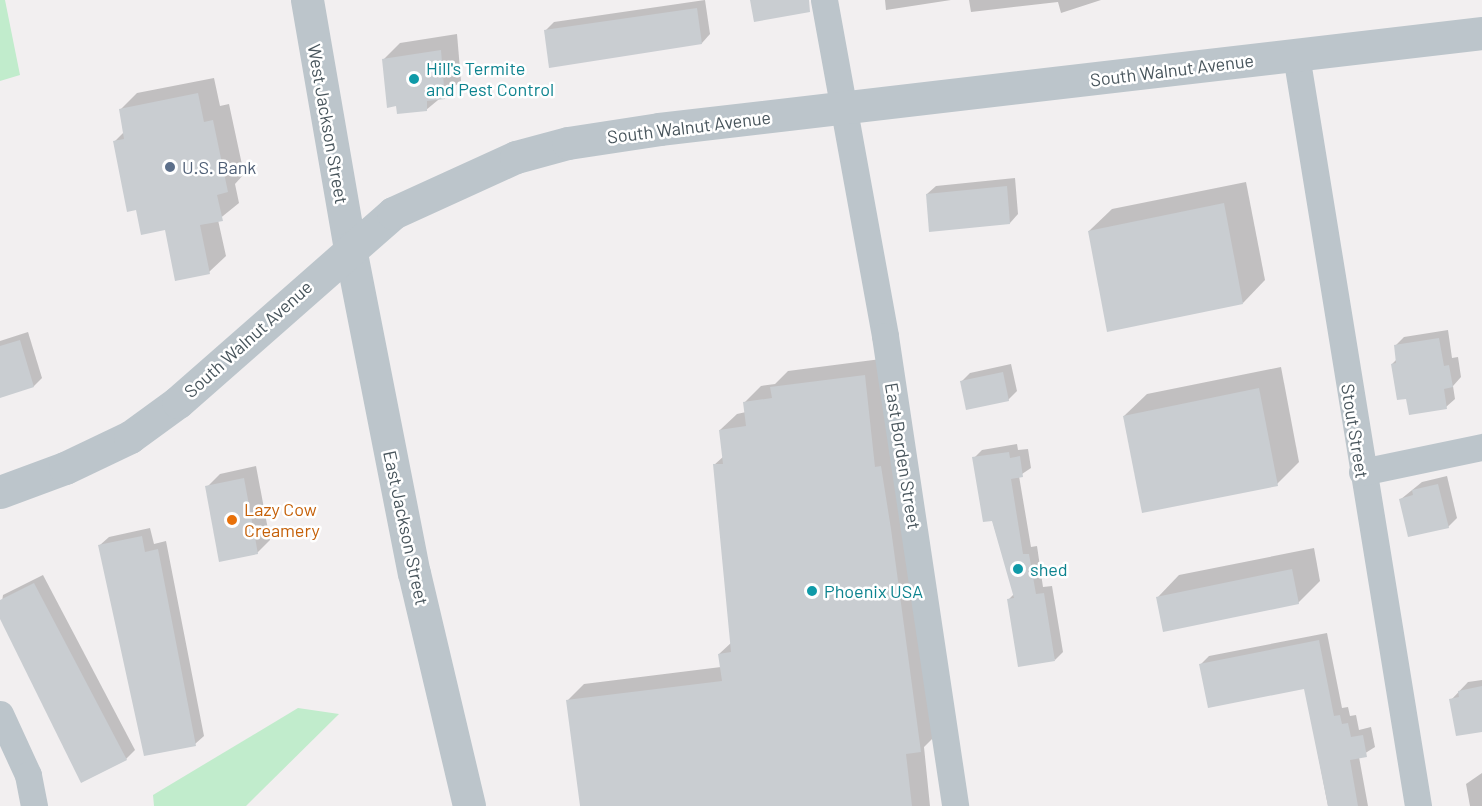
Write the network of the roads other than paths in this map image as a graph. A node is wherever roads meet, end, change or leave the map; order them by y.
1 (307, 0) edge
2 (824, 0) edge
3 (1482, 33) edge
4 (1296, 55) junction
5 (845, 108) junction
6 (350, 248) junction
7 (1482, 447) edge
8 (1362, 472) junction
9 (0, 492) edge
10 (0, 714) edge
11 (34, 806) edge
12 (469, 806) edge
13 (955, 806) edge
14 (1418, 806) edge

1 - 6 street, West Jackson Street
2 - 5 street, East Borden Street
3 - 4 street, South Walnut Avenue
4 - 5 street, South Walnut Avenue
4 - 8 street, Stout Street
5 - 6 street, South Walnut Avenue
5 - 13 street, East Borden Street
6 - 9 street, South Walnut Avenue
6 - 12 street, East Jackson Street
7 - 8 street
8 - 14 street, Stout Street
10 - 11 street

